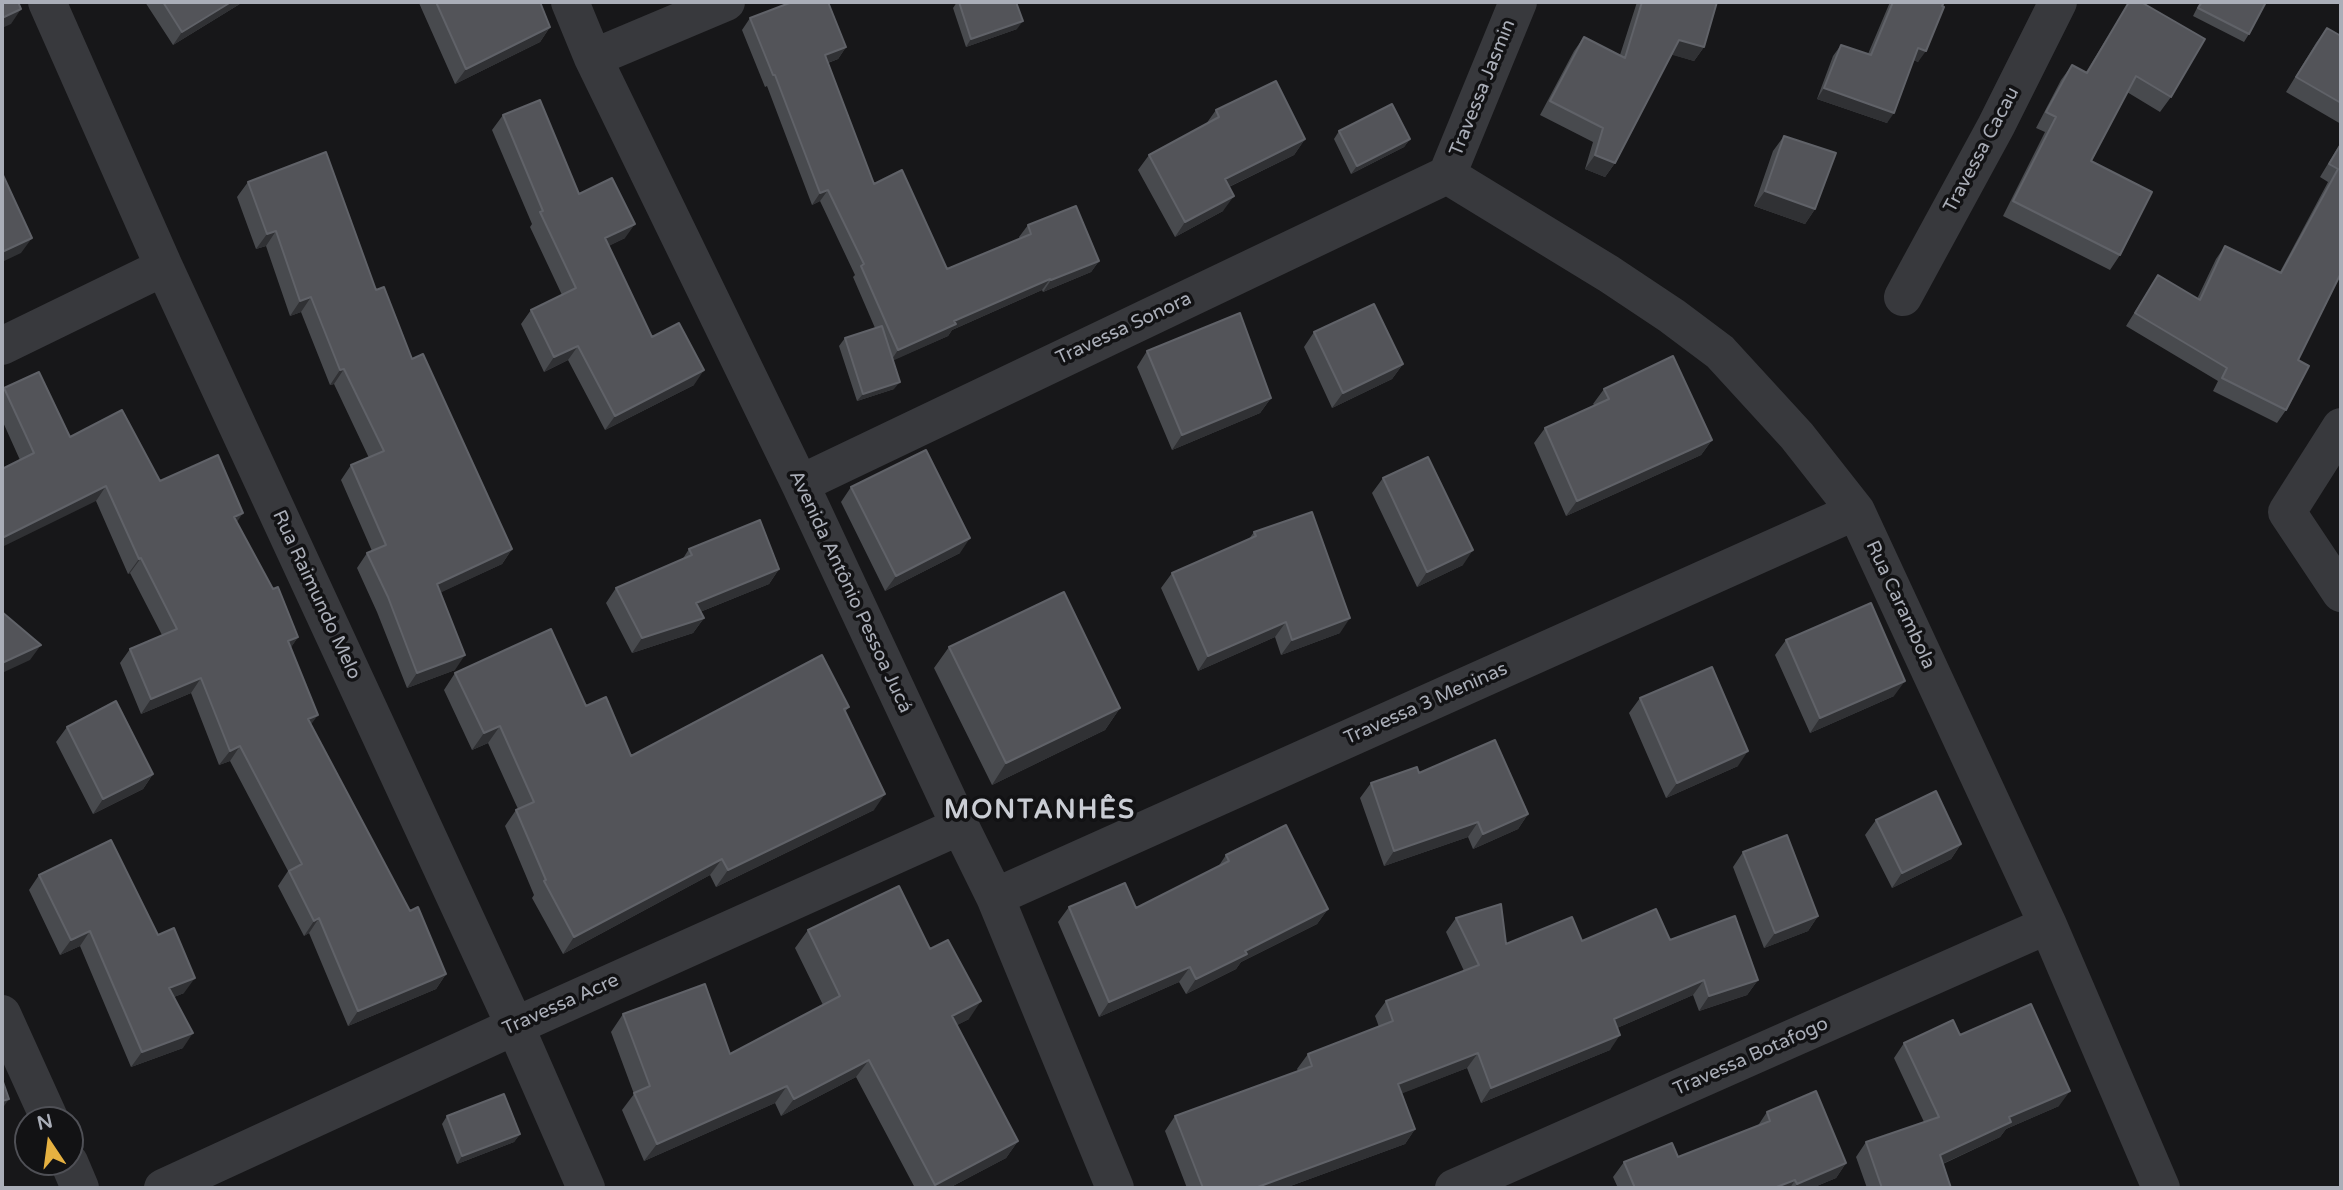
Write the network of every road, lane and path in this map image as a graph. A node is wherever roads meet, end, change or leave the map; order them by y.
1 (47, 2) edge
2 (570, 2) edge
3 (726, 2) edge
4 (1518, 2) edge
5 (2058, 2) edge
6 (593, 58) junction
7 (1447, 175) junction
8 (164, 267) junction
9 (1903, 297) dead end
10 (2, 346) edge
11 (2341, 427) edge
12 (800, 484) junction
13 (1857, 511) junction
14 (2341, 593) edge
15 (960, 826) junction
16 (995, 897) junction
17 (2048, 925) junction
18 (2, 1014) edge
19 (515, 1026) junction
20 (44, 1106) edge
21 (163, 1188) edge
22 (586, 1188) edge
23 (1115, 1188) edge
24 (1454, 1188) edge
25 (2161, 1188) edge

1 - 8 street, Rua Raimundo Melo
2 - 6 street, Avenida Antônio Pessoa Jucá
3 - 6 street
4 - 7 street, Travessa Jasmin
5 - 9 street, Travessa Cacau
6 - 12 street, Avenida Antônio Pessoa Jucá
7 - 12 street, Travessa Sonora
7 - 13 street, Rua Carambola
8 - 10 street
8 - 19 street, Rua Raimundo Melo
11 - 14 street
12 - 15 street, Avenida Antônio Pessoa Jucá
13 - 16 street, Travessa 3 Meninas
13 - 17 street, Rua Carambola
15 - 16 street, Avenida Antônio Pessoa Jucá
15 - 19 street, Travessa Acre
16 - 23 street, Avenida Antônio Pessoa Jucá
17 - 24 street, Travessa Botafogo
17 - 25 street, Rua Carambola
18 - 20 street
19 - 21 street, Travessa Acre
19 - 22 street, Rua Raimundo Melo

